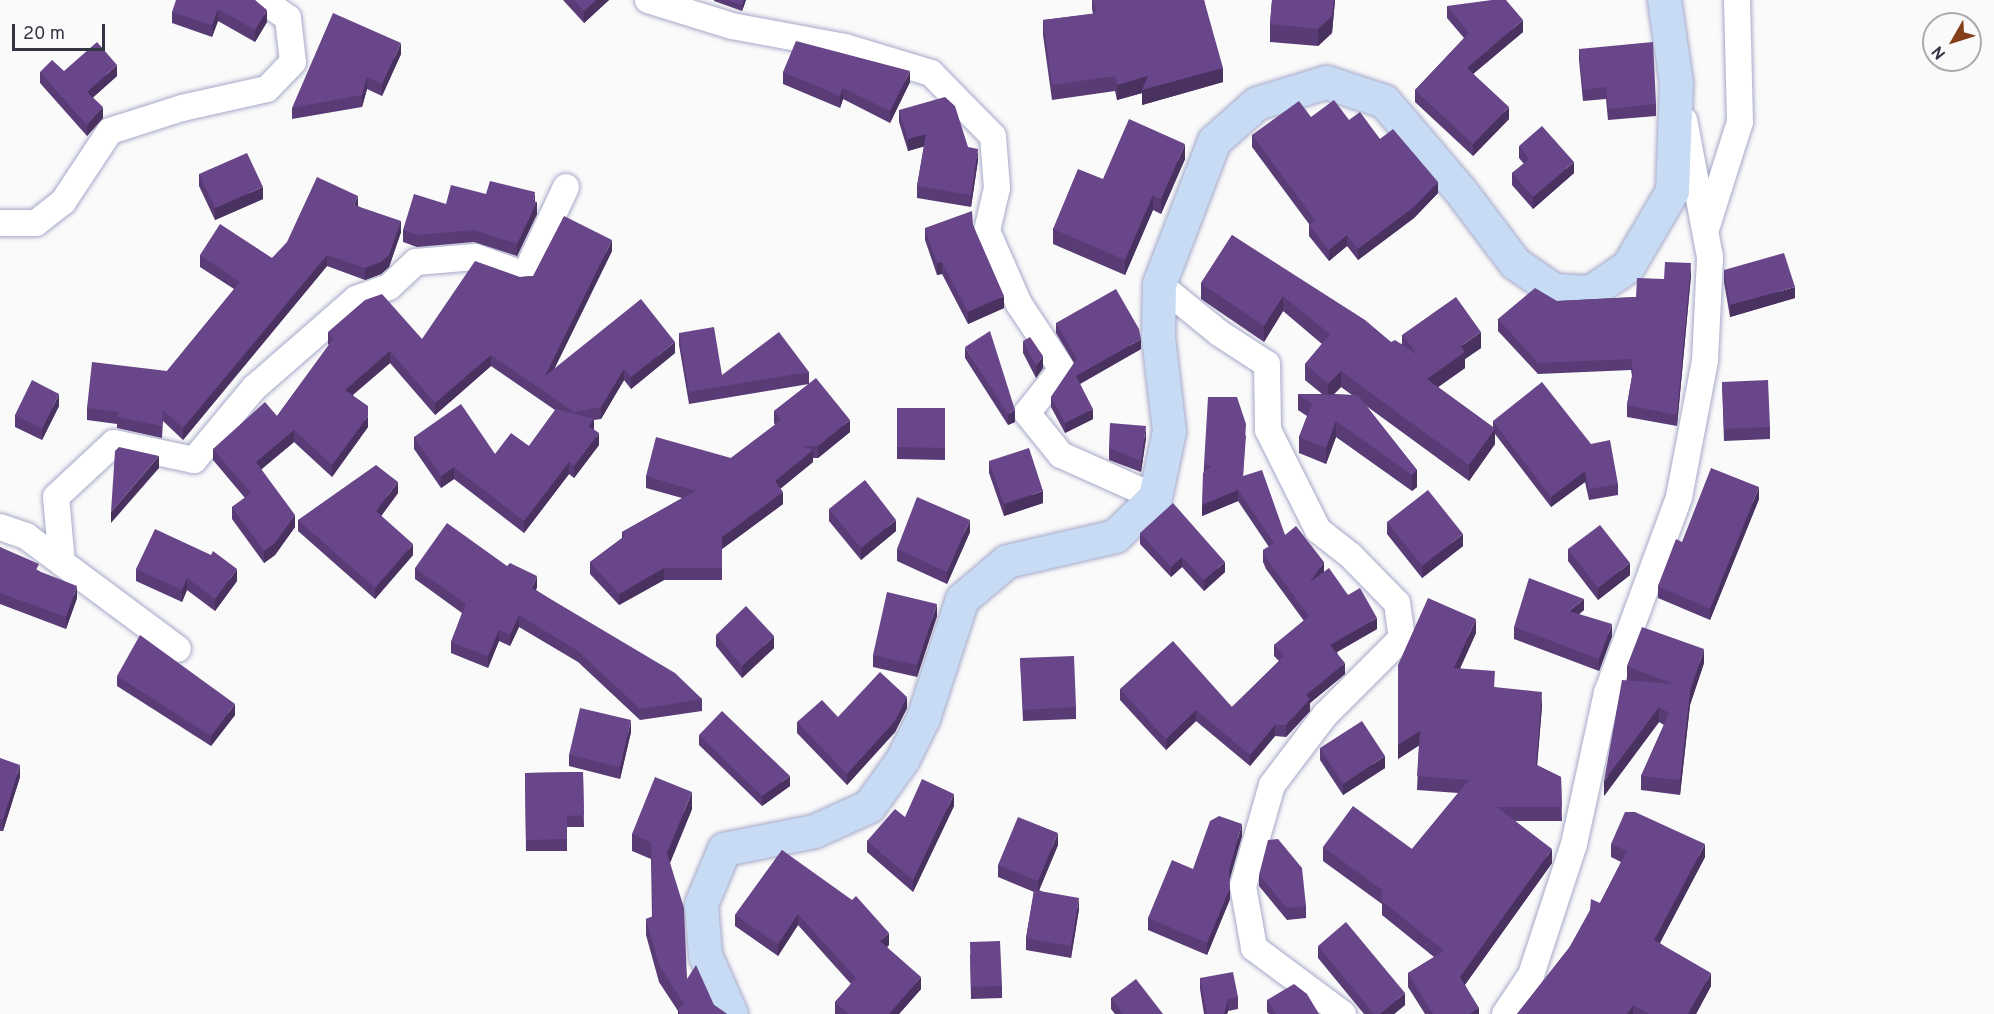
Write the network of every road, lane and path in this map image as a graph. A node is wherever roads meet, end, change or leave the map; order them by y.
1 (262, 0) edge
2 (648, 0) edge
3 (1664, 0) edge
4 (1737, 0) edge
5 (1676, 84) junction
6 (566, 187) dead end
7 (0, 224) edge
8 (1705, 232) junction
9 (1159, 284) junction
10 (1155, 497) junction
11 (0, 527) edge
12 (62, 563) junction
13 (178, 649) dead end
14 (730, 1014) edge
15 (1343, 1014) edge
16 (1505, 1014) edge

1 - 7 street
2 - 10 street
3 - 5 main road
4 - 8 street
5 - 8 street
5 - 9 main road
6 - 12 street
8 - 16 street
9 - 10 main road
9 - 15 street
10 - 14 main road
11 - 12 street
12 - 13 street

